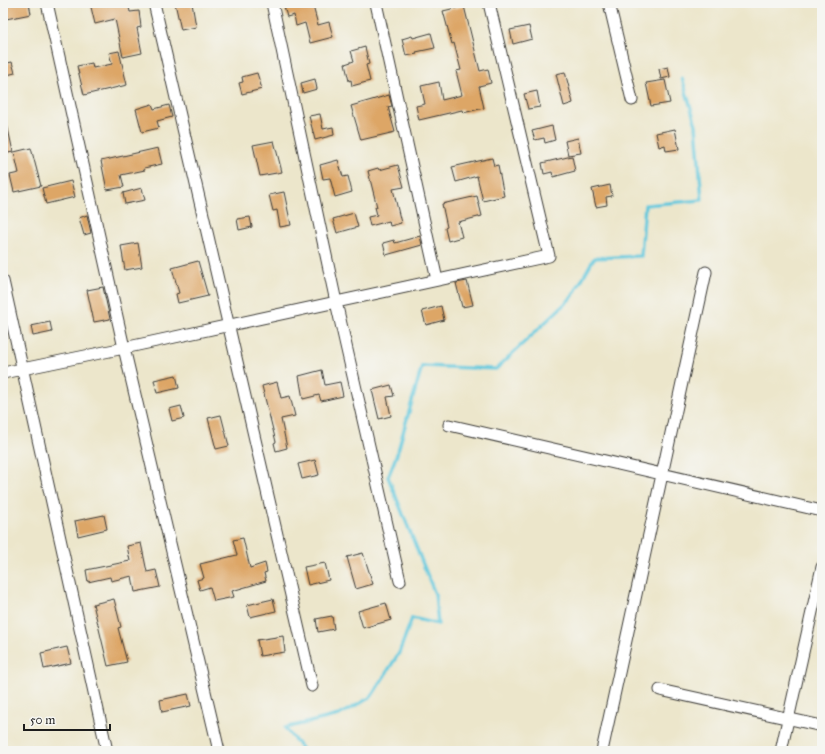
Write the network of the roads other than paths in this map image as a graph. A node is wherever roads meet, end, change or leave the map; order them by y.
1 (47, 3) edge
2 (154, 3) edge
3 (272, 3) edge
4 (376, 3) edge
5 (489, 3) edge
6 (609, 3) edge
7 (632, 100) dead end
8 (706, 272) dead end
9 (437, 280) junction
10 (3, 281) edge
11 (336, 302) junction
12 (228, 325) junction
13 (124, 348) junction
14 (23, 368) junction
15 (3, 372) edge
16 (449, 425) dead end
17 (662, 474) junction
18 (822, 511) edge
19 (822, 566) edge
20 (400, 581) dead end
21 (312, 686) dead end
22 (660, 690) dead end
23 (788, 718) junction
24 (822, 726) edge
25 (107, 751) edge
26 (219, 751) edge
27 (602, 751) edge
28 (781, 751) edge

1 - 13 street
2 - 12 street
3 - 11 street
4 - 9 street
5 - 9 street
6 - 7 street
8 - 17 street
9 - 11 street
10 - 14 street
11 - 12 street
11 - 20 street
12 - 13 street
12 - 21 street
13 - 14 street
13 - 26 street
14 - 15 street
14 - 25 street
16 - 17 street
17 - 18 street
17 - 27 street
19 - 23 street
22 - 23 street
23 - 24 street
23 - 28 street

